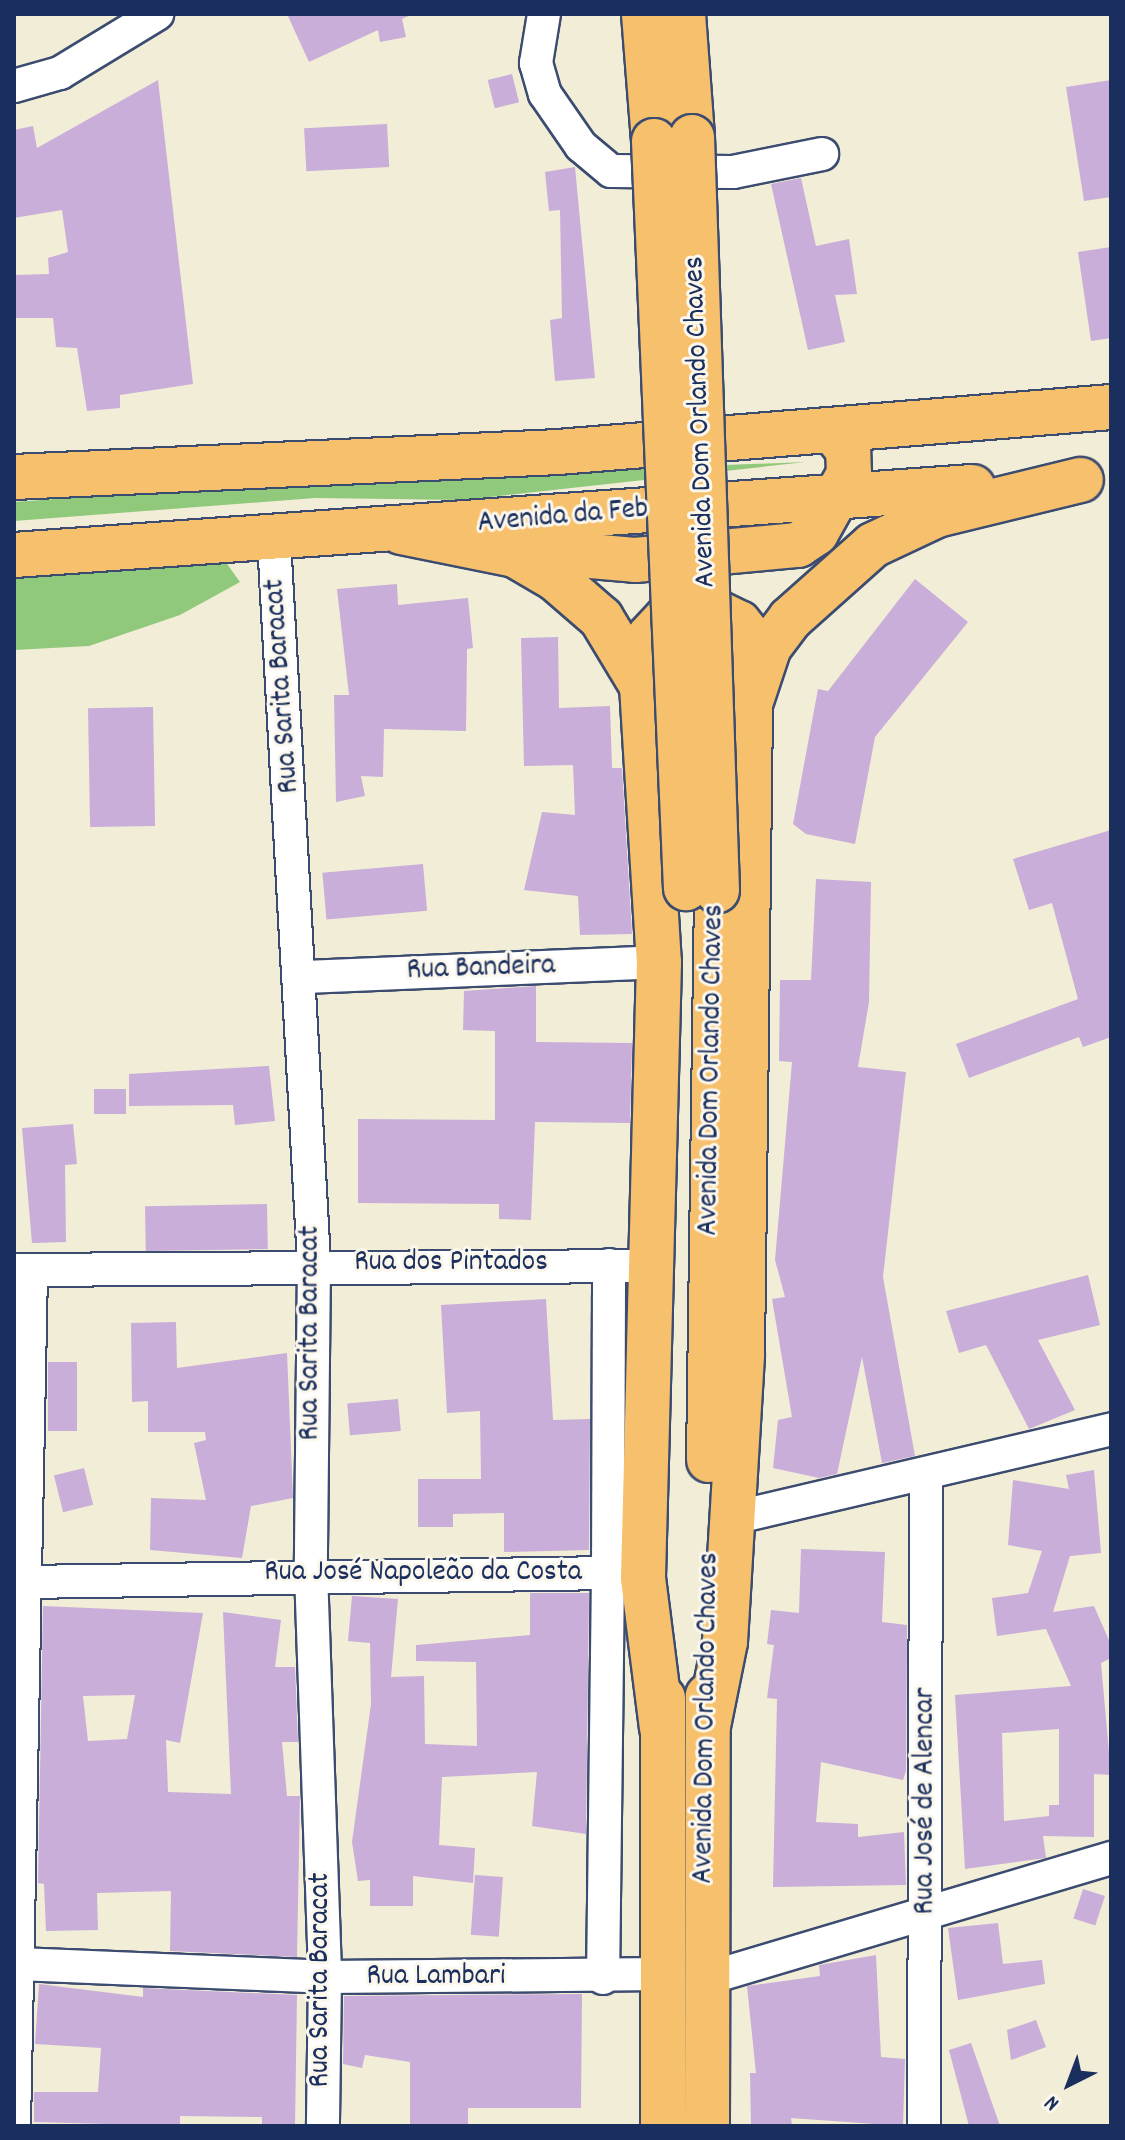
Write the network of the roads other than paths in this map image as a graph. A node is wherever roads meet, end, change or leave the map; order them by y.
1 (157, 14) edge
2 (544, 14) edge
3 (644, 14) edge
4 (683, 14) edge
5 (14, 86) edge
6 (673, 139) junction
7 (822, 154) dead end
8 (1111, 407) edge
9 (833, 431) junction
10 (14, 477) edge
11 (1096, 479) edge
12 (837, 495) junction
13 (401, 532) junction
14 (274, 540) junction
15 (478, 545) junction
16 (14, 555) edge
17 (642, 686) junction
18 (750, 704) junction
19 (701, 890) junction
20 (659, 962) junction
21 (303, 977) junction
22 (314, 1263) junction
23 (628, 1265) junction
24 (22, 1270) edge
25 (1111, 1429) edge
26 (926, 1477) junction
27 (733, 1518) junction
28 (311, 1572) junction
29 (608, 1573) junction
30 (25, 1582) junction
31 (708, 1726) junction
32 (662, 1728) junction
33 (1111, 1858) edge
34 (928, 1913) junction
35 (18, 1964) junction
36 (662, 1974) junction
37 (325, 1977) junction
38 (603, 1978) junction
39 (705, 1979) junction
40 (14, 2126) edge
41 (323, 2126) edge
42 (663, 2126) edge
43 (707, 2126) edge
44 (924, 2126) edge

1 - 5 street
2 - 7 street
3 - 6 main road
4 - 6 main road
6 - 19 main road, bridge
8 - 9 main road
9 - 10 main road
9 - 12 main road
11 - 12 main road, Avenida da Feb
11 - 18 main road
12 - 13 main road, Avenida da Feb
12 - 15 main road
13 - 14 main road, Avenida da Feb
13 - 15 main road
14 - 16 main road, Avenida da Feb
14 - 21 street, Rua Sarita Baracat
15 - 17 main road
17 - 18 main road
17 - 20 main road
18 - 27 main road
19 - 31 main road, Avenida Dom Orlando Chaves
19 - 32 main road, Avenida Dom Orlando Chaves
20 - 21 street, Rua Bandeira
20 - 23 main road
21 - 22 street, Rua Sarita Baracat
22 - 23 street, Rua dos Pintados
22 - 24 street, Rua dos Pintados
22 - 28 street, Rua Sarita Baracat
23 - 29 street
23 - 32 main road
24 - 30 street
25 - 26 street
26 - 27 street
26 - 34 street, Rua José de Alencar
27 - 31 main road
28 - 29 street, Rua José Napoleão da Costa
28 - 30 street, Rua José Napoleão da Costa
28 - 37 street, Rua Sarita Baracat
29 - 38 street, Rua José Napoleão da Costa
30 - 35 street
31 - 39 main road, Avenida Dom Orlando Chaves
32 - 36 main road, Avenida Dom Orlando Chaves
33 - 34 street
34 - 39 street
34 - 44 street, Rua José de Alencar
35 - 37 street, Rua Lambari
35 - 40 street
36 - 38 street, Rua Lambari
36 - 42 main road, Avenida Dom Orlando Chaves
37 - 38 street, Rua Lambari
37 - 41 street, Rua Sarita Baracat
39 - 43 main road, Avenida Dom Orlando Chaves

